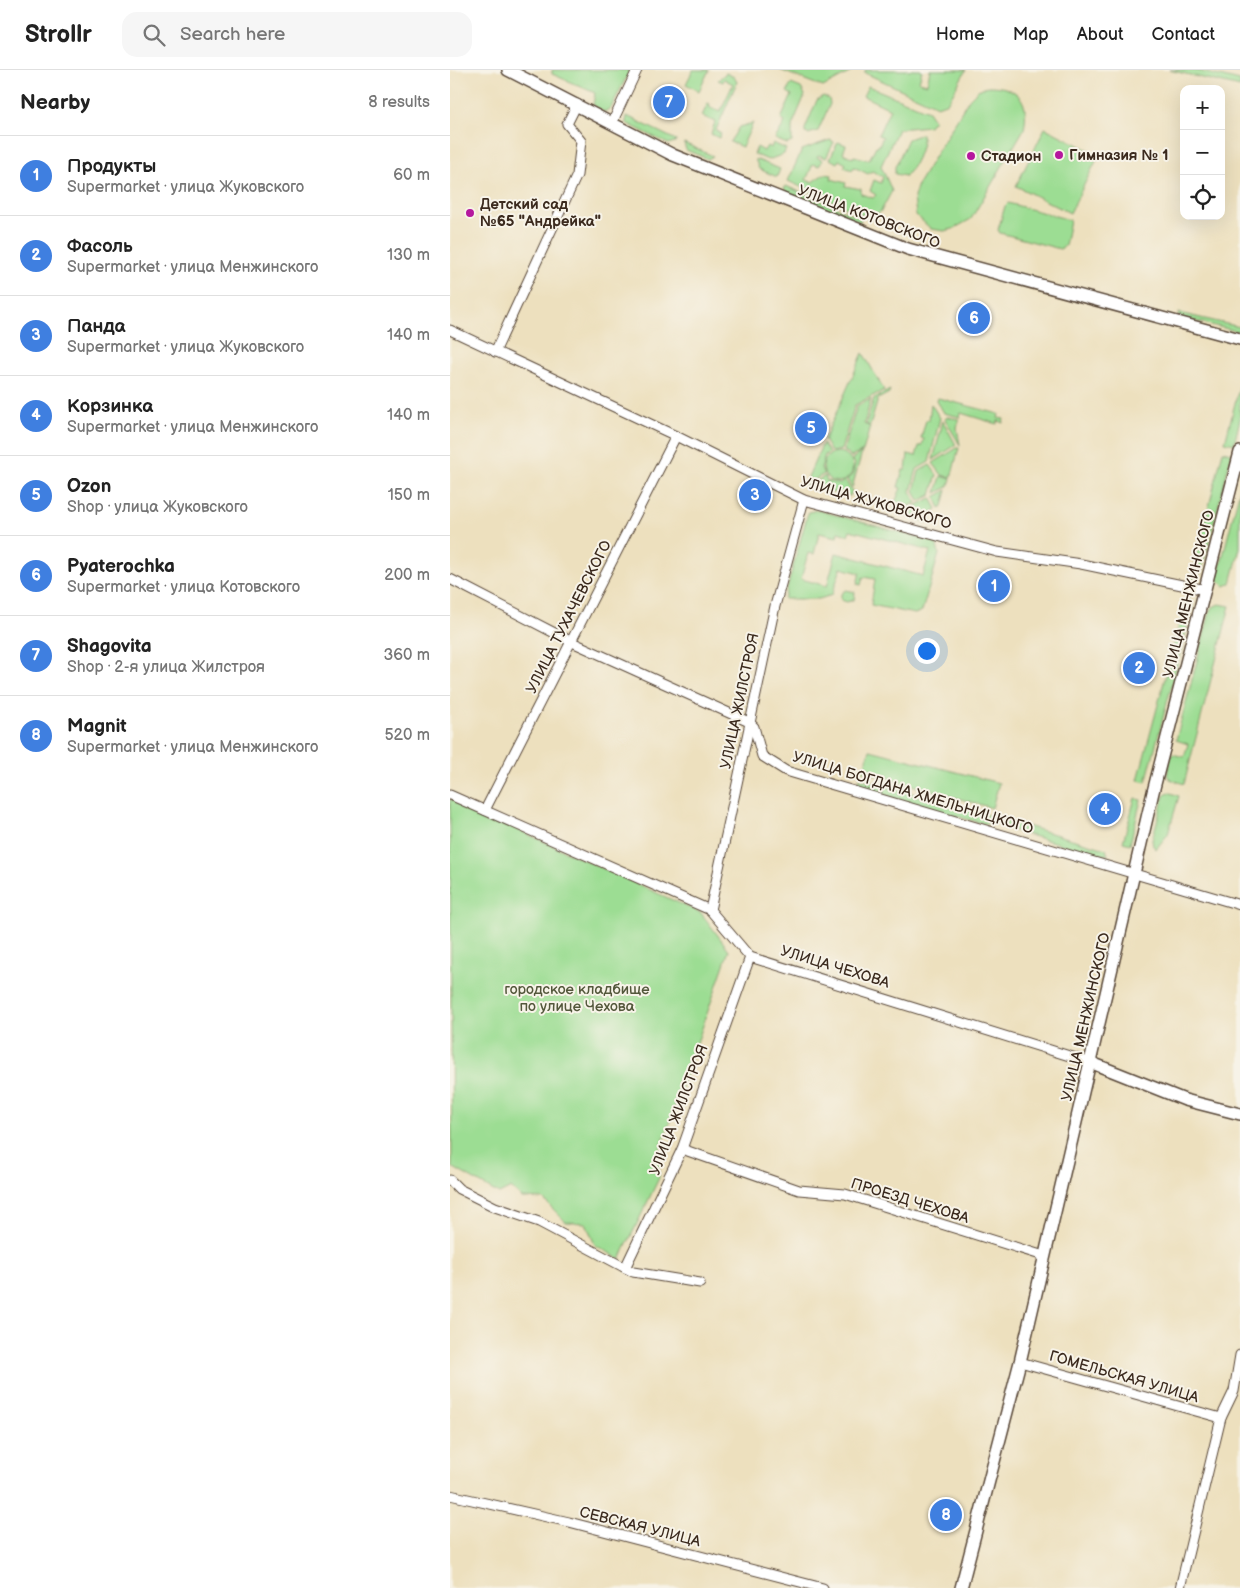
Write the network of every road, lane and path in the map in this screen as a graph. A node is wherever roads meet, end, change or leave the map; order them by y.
1 (508, 70) edge
2 (637, 70) edge
3 (576, 104) junction
4 (612, 123) junction
5 (450, 330) edge
6 (1240, 339) edge
7 (495, 352) junction
8 (676, 436) junction
9 (1240, 452) edge
10 (804, 500) junction
11 (450, 579) edge
12 (1206, 590) junction
13 (572, 642) junction
14 (749, 722) junction
15 (450, 795) edge
16 (485, 810) junction
17 (1135, 873) junction
18 (1240, 904) edge
19 (710, 910) junction
20 (750, 957) junction
21 (1092, 1063) junction
22 (1240, 1114) edge
23 (682, 1149) junction
24 (450, 1180) edge
25 (1044, 1256) junction
26 (625, 1268) junction
27 (700, 1283) dead end
28 (1240, 1355) edge
29 (1020, 1362) junction
30 (1237, 1392) edge
31 (1221, 1418) junction
32 (450, 1495) edge
33 (823, 1588) edge
34 (961, 1588) edge
35 (1180, 1588) edge

1 - 3 street, УЛИЦА КОТОВСКОГО
2 - 4 street
3 - 4 street, УЛИЦА КОТОВСКОГО
3 - 7 street
4 - 6 street, УЛИЦА КОТОВСКОГО
5 - 7 street, УЛИЦА ЖУКОВСКОГО
7 - 8 street, УЛИЦА ЖУКОВСКОГО
8 - 10 street, УЛИЦА ЖУКОВСКОГО
8 - 13 street, УЛИЦА ТУХАЧЕВСКОГО
9 - 12 street, УЛИЦА МЕНЖИНСКОГО
10 - 12 street, УЛИЦА ЖУКОВСКОГО
10 - 14 street, УЛИЦА ЖИЛСТРОЯ
11 - 13 street
12 - 17 street, УЛИЦА МЕНЖИНСКОГО
13 - 14 street
13 - 16 street, УЛИЦА ТУХАЧЕВСКОГО
14 - 17 street, УЛИЦА БОГДАНА ХМЕЛЬНИЦКОГО
14 - 19 street, УЛИЦА ЖИЛСТРОЯ
15 - 16 street
16 - 19 street
17 - 18 street, УЛИЦА БОГДАНА ХМЕЛЬНИЦКОГО
17 - 21 street, УЛИЦА МЕНЖИНСКОГО
19 - 20 street
20 - 21 street, УЛИЦА ЧЕХОВА
20 - 23 street, УЛИЦА ЖИЛСТРОЯ
21 - 22 street, УЛИЦА ЧЕХОВА
21 - 25 street, УЛИЦА МЕНЖИНСКОГО
23 - 25 street, ПРОЕЗД ЧЕХОВА
23 - 26 street, УЛИЦА ЖИЛСТРОЯ
24 - 26 street
25 - 29 street, УЛИЦА МЕНЖИНСКОГО
26 - 27 street
28 - 30 street
29 - 31 street, ГОМЕЛЬСКАЯ УЛИЦА
29 - 34 street, УЛИЦА МЕНЖИНСКОГО
30 - 31 street
31 - 35 street
32 - 33 street, СЕВСКАЯ УЛИЦА

